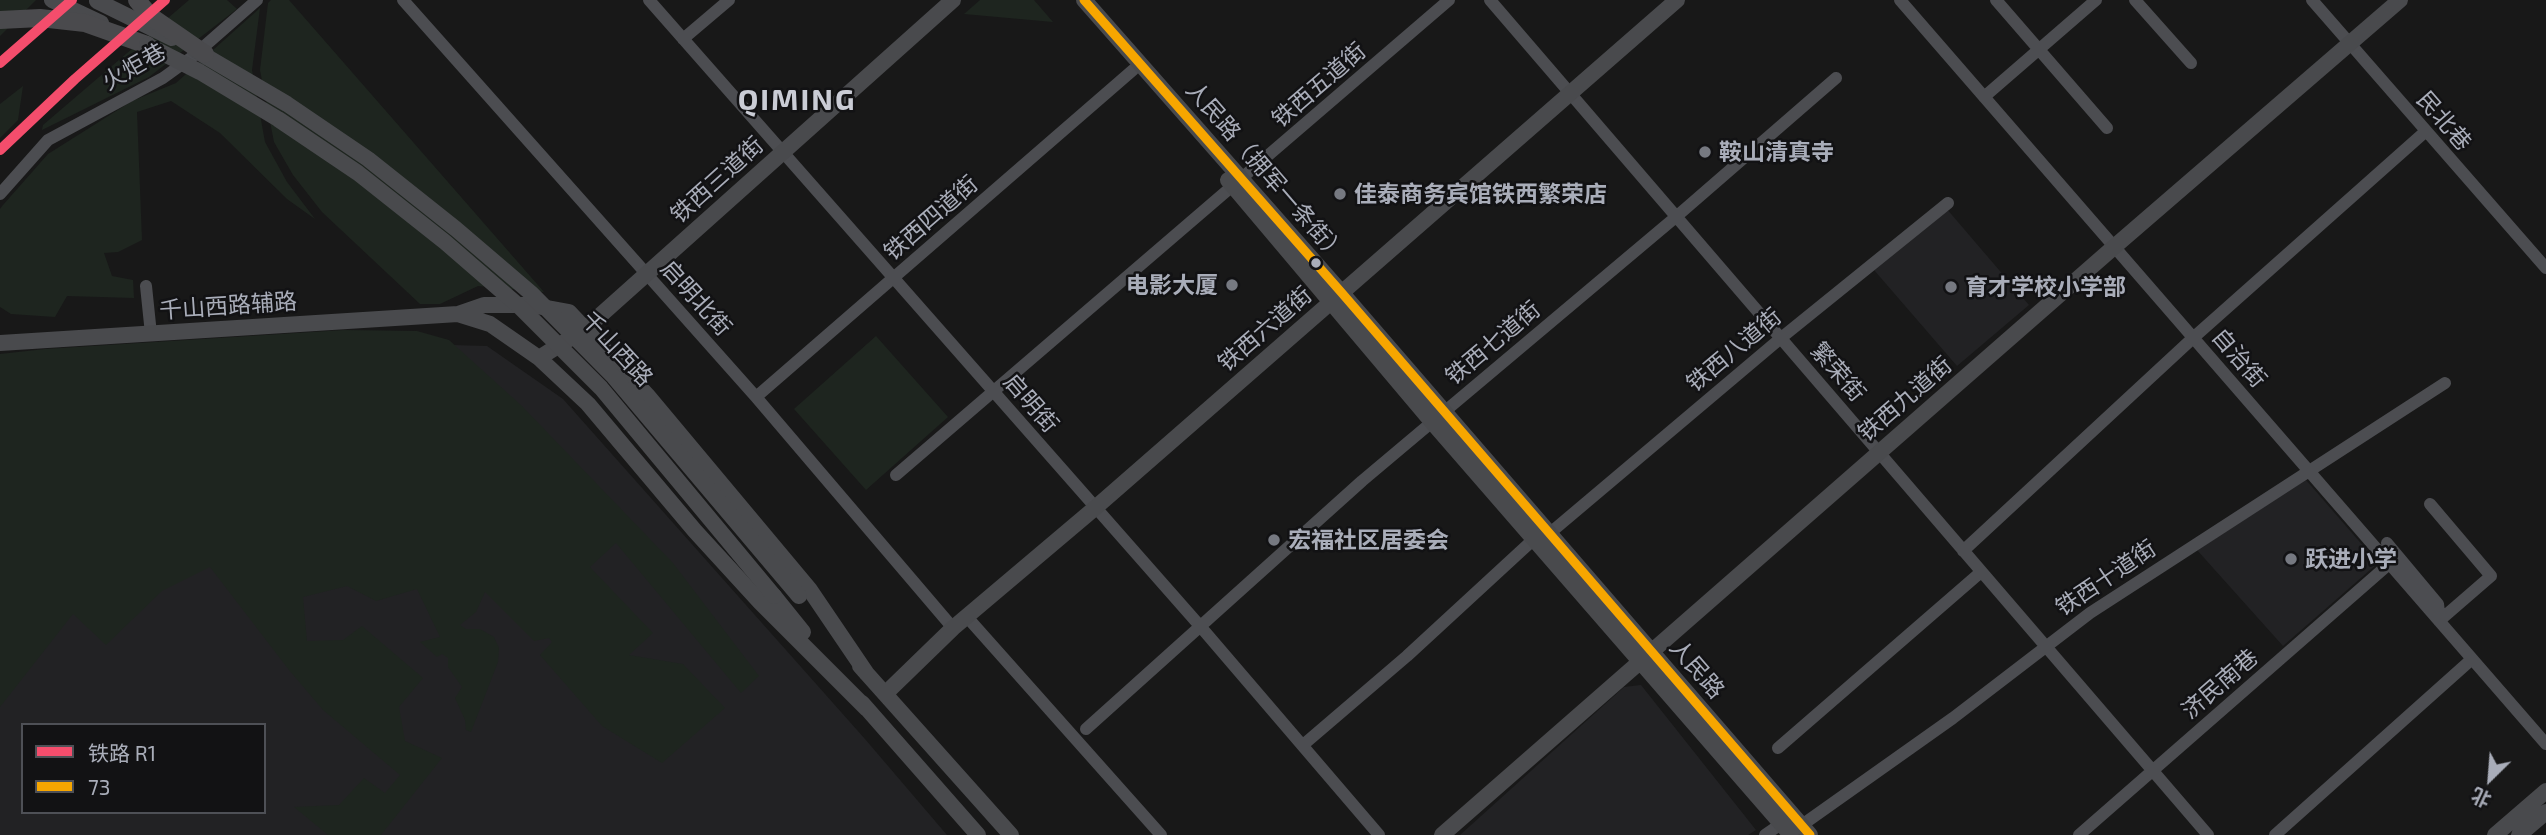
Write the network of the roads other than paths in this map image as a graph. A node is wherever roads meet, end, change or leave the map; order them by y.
1 (52, 0) edge
2 (137, 0) edge
3 (257, 0) edge
4 (403, 0) edge
5 (649, 0) edge
6 (729, 0) edge
7 (953, 0) edge
8 (1074, 0) edge
9 (1084, 0) edge
10 (1449, 0) edge
11 (1490, 0) edge
12 (1677, 0) edge
13 (1900, 0) edge
14 (1996, 0) edge
15 (2096, 0) edge
16 (2135, 0) edge
17 (2312, 0) edge
18 (2400, 0) edge
19 (96, 1) edge
20 (0, 20) edge
21 (683, 39) junction
22 (2349, 44) junction
23 (147, 45) junction
24 (2038, 49) junction
25 (205, 54) junction
26 (2191, 63) dead end
27 (1133, 70) junction
28 (1836, 78) dead end
29 (1571, 93) junction
30 (1984, 97) junction
31 (2108, 128) dead end
32 (2426, 131) junction
33 (783, 152) junction
34 (1237, 182) junction
35 (0, 194) edge
36 (1948, 203) dead end
37 (1676, 216) junction
38 (2114, 247) junction
39 (2546, 268) edge
40 (645, 274) junction
41 (893, 279) junction
42 (146, 286) dead end
43 (1335, 297) junction
44 (606, 310) junction
45 (569, 312) junction
46 (458, 314) junction
47 (586, 329) junction
48 (151, 334) junction
49 (1781, 338) junction
50 (2193, 338) junction
51 (0, 343) edge
52 (540, 358) junction
53 (620, 365) junction
54 (2445, 383) dead end
55 (994, 393) junction
56 (756, 397) junction
57 (1438, 418) junction
58 (1879, 452) junction
59 (2309, 472) junction
60 (896, 475) dead end
61 (2430, 504) dead end
62 (1096, 508) junction
63 (1550, 533) junction
64 (1534, 539) junction
65 (2387, 543) dead end
66 (1963, 551) junction
67 (2389, 564) junction
68 (1980, 572) junction
69 (967, 617) junction
70 (2440, 620) junction
71 (1199, 626) junction
72 (953, 628) junction
73 (2045, 646) junction
74 (1646, 655) junction
75 (2472, 659) junction
76 (867, 674) junction
77 (885, 694) junction
78 (867, 709) junction
79 (1087, 729) dead end
80 (2546, 744) edge
81 (1303, 745) junction
82 (1778, 748) dead end
83 (2152, 771) junction
84 (2546, 791) edge
85 (2546, 812) edge
86 (1796, 830) edge
87 (978, 835) edge
88 (1011, 835) edge
89 (1161, 835) edge
90 (1379, 835) edge
91 (1442, 835) edge
92 (1765, 835) edge
93 (2079, 835) edge
94 (2208, 835) edge
95 (2275, 835) edge
96 (2495, 835) edge
97 (2519, 835) edge

1 - 23 main road, 千山西路
2 - 25 highway, bridge
3 - 35 street, 火炬巷
4 - 40 street, 启明北街
5 - 21 street, 启明街
6 - 21 street
7 - 33 main road, 铁西三道街
8 - 27 main road
9 - 34 main road, 人民路（拥军一条街）
10 - 34 street, 铁西五道街
11 - 29 street, 繁荣街
12 - 29 main road, 铁西六道街
13 - 30 street, 自治街
14 - 24 street
15 - 24 street
16 - 26 street
17 - 22 street, 民北巷
18 - 22 main road, 铁西九道街
19 - 25 main road, 千山西路, bridge
20 - 23 highway
21 - 33 street, 启明街
22 - 32 street, 民北巷
22 - 38 main road, 铁西九道街
23 - 78 main road, 千山西路, bridge
24 - 30 street
24 - 31 street
25 - 76 main road, 千山西路, bridge
27 - 34 main road
27 - 41 street, 铁西四道街
28 - 37 street, 铁西七道街
29 - 37 street, 繁荣街
29 - 43 main road, 铁西六道街
30 - 38 street, 自治街
32 - 39 street, 民北巷
32 - 50 street
33 - 40 main road, 铁西三道街
33 - 41 street, 启明街
34 - 43 main road
34 - 55 street, 铁西五道街
36 - 49 street, 铁西八道街
37 - 49 street, 繁荣街
37 - 57 street, 铁西七道街
38 - 50 street, 自治街
38 - 58 main road, 铁西九道街
40 - 44 main road, 铁西三道街
40 - 56 street, 启明北街
41 - 55 street, 启明街
41 - 56 street, 铁西四道街
42 - 48 street
43 - 57 main road
43 - 62 main road, 铁西六道街
44 - 45 main road
44 - 47 main road, 铁西三道街
44 - 53 main road
45 - 46 main road
45 - 47 main road
46 - 48 main road, 千山西路辅路
46 - 52 main road
47 - 52 main road, 铁西三道街
47 - 53 main road
48 - 51 main road, 千山西路辅路
49 - 58 street, 繁荣街
49 - 63 street, 铁西八道街
50 - 59 street, 自治街
50 - 66 street
52 - 78 main road
53 - 76 main road
54 - 59 street, 铁西十道街
55 - 60 street, 铁西五道街
55 - 62 street, 启明街
56 - 72 street, 启明北街
57 - 63 main road
57 - 64 main road
57 - 71 street, 铁西七道街
58 - 66 street, 繁荣街
58 - 74 main road, 铁西九道街
59 - 67 street, 自治街
59 - 73 street, 铁西十道街
61 - 70 street
62 - 69 main road, 铁西六道街
62 - 71 street, 启明街
63 - 74 main road, 人民路
64 - 74 main road
64 - 81 street
65 - 70 street
66 - 68 street, 繁荣街
67 - 70 street, 自治街
67 - 83 street, 济民南巷
68 - 73 street, 繁荣街
68 - 82 street
69 - 72 main road, 铁西六道街
69 - 89 street
70 - 75 street, 自治街
71 - 79 street, 铁西七道街
71 - 81 street, 启明街
72 - 77 main road, 铁西六道街
73 - 83 street, 繁荣街
73 - 86 street, 铁西十道街
74 - 86 main road
74 - 91 main road, 铁西九道街
75 - 80 street, 自治街
75 - 95 street
76 - 77 main road, 千山西路
77 - 88 main road, 千山西路
78 - 87 main road, 千山西路
81 - 90 street, 启明街
83 - 93 street, 济民南巷
83 - 94 street, 繁荣街
84 - 96 main road
85 - 97 main road
86 - 92 street, 铁西十道街

